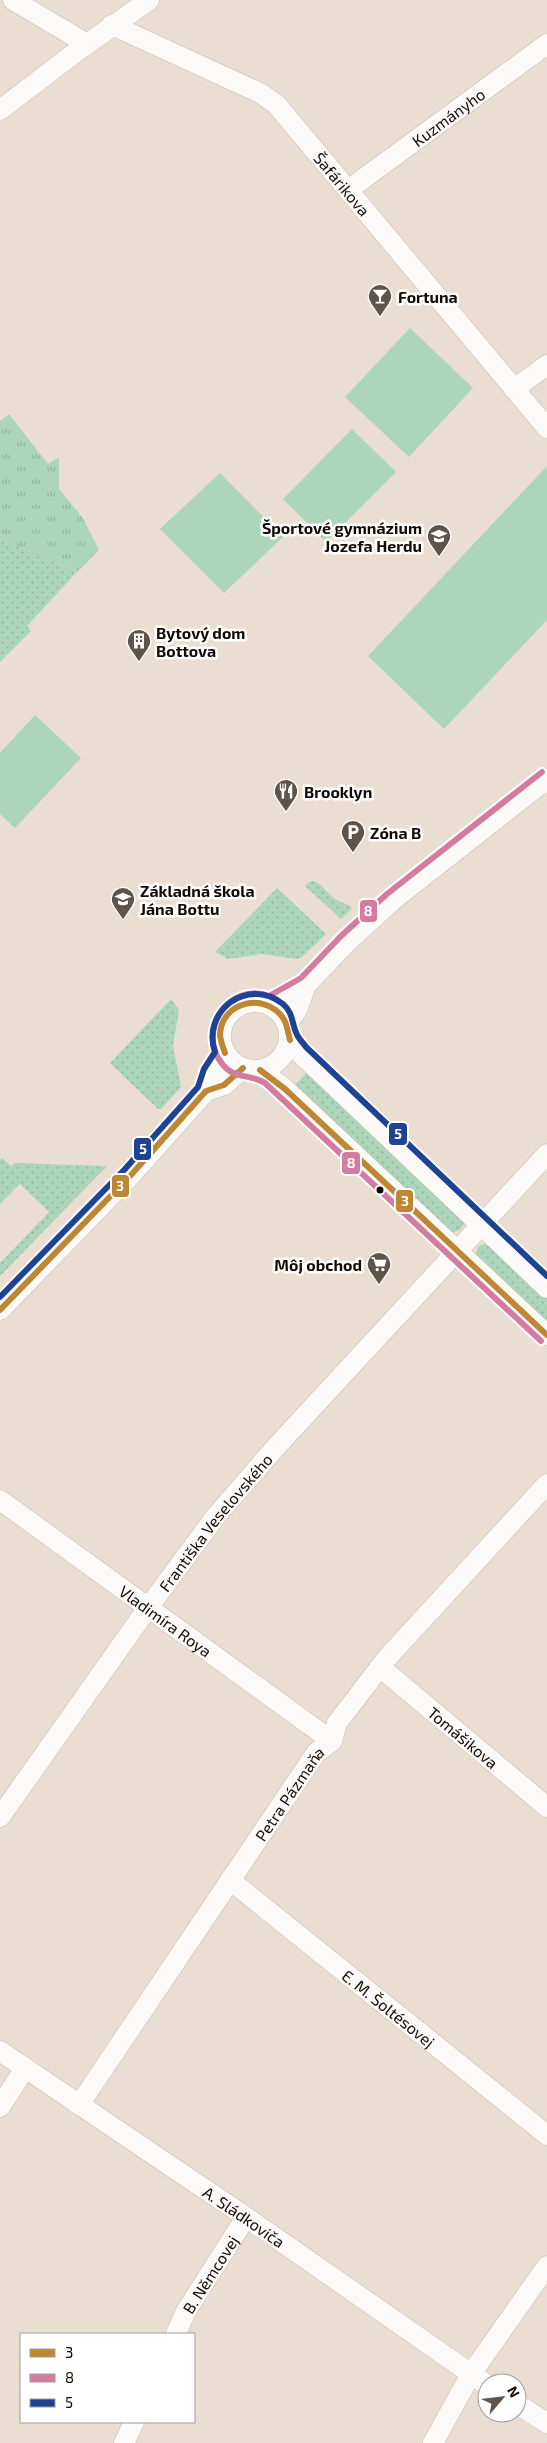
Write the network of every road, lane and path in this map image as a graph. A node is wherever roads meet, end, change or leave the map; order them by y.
1 (13, 0) edge
2 (149, 0) edge
3 (112, 25) junction
4 (87, 44) junction
5 (547, 44) edge
6 (0, 110) edge
7 (348, 190) junction
8 (547, 365) edge
9 (514, 389) junction
10 (547, 428) edge
11 (547, 779) edge
12 (306, 985) junction
13 (271, 1006) junction
14 (288, 1032) junction
15 (226, 1053) junction
16 (251, 1069) junction
17 (206, 1091) junction
18 (546, 1155) edge
19 (482, 1226) junction
20 (459, 1250) junction
21 (547, 1288) edge
22 (0, 1310) edge
23 (547, 1334) edge
24 (547, 1484) edge
25 (0, 1500) edge
26 (147, 1608) junction
27 (380, 1667) junction
28 (332, 1741) junction
29 (547, 1807) edge
30 (0, 1817) edge
31 (230, 1880) junction
32 (0, 2051) edge
33 (25, 2068) junction
34 (79, 2105) junction
35 (0, 2107) edge
36 (547, 2135) edge
37 (246, 2217) junction
38 (547, 2266) edge
39 (176, 2333) edge
40 (483, 2373) edge
41 (477, 2378) edge
42 (477, 2382) edge
43 (527, 2411) edge
44 (134, 2423) edge
45 (547, 2424) edge
46 (124, 2443) edge
47 (433, 2443) edge

1 - 4 street
2 - 3 street
3 - 4 street
3 - 7 street, Šafárikova
4 - 6 street
5 - 7 street, Kuzmányho
7 - 9 street, Šafárikova
8 - 9 street
9 - 10 street, Šafárikova
11 - 12 street
12 - 13 street
12 - 14 street
13 - 14 street
13 - 15 street
14 - 16 street
14 - 19 street
15 - 16 street
15 - 17 street
16 - 17 street
16 - 20 street
17 - 22 street
18 - 19 street, Františka Veselovského
19 - 20 street, Františka Veselovského
19 - 21 street
20 - 23 street
20 - 26 street, Františka Veselovského
24 - 27 street, Petra Pázmaňa
25 - 26 street, Vladimíra Roya
26 - 28 street, Vladimíra Roya
26 - 30 street, Františka Veselovského
27 - 28 street, Petra Pázmaňa
27 - 29 street, Tomášikova
28 - 31 street, Petra Pázmaňa
31 - 34 street, Petra Pázmaňa
31 - 36 street, E. M. Šoltésovej
32 - 33 street, A. Sládkoviča
33 - 34 street, A. Sládkoviča
33 - 35 street
34 - 37 street, A. Sládkoviča
37 - 39 street, B. Němcovej
37 - 41 street, A. Sládkoviča
38 - 40 street
42 - 47 street
43 - 45 street
44 - 46 street

